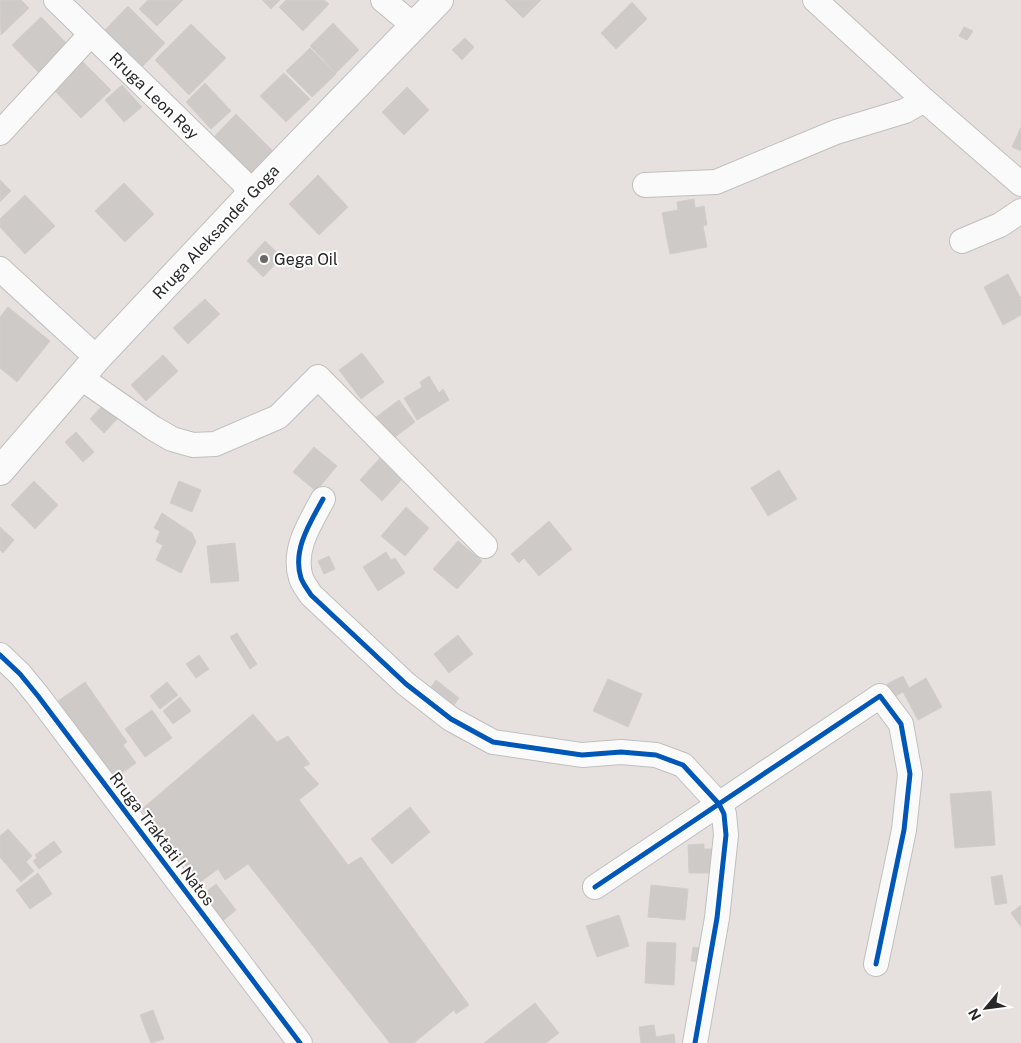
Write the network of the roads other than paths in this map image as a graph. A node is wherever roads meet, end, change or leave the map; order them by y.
1 (56, 0) edge
2 (383, 0) edge
3 (439, 0) edge
4 (815, 0) edge
5 (413, 25) junction
6 (90, 35) junction
7 (924, 100) junction
8 (0, 133) edge
9 (1021, 184) edge
10 (645, 185) dead end
11 (251, 194) junction
12 (1021, 211) edge
13 (962, 241) dead end
14 (0, 269) edge
15 (88, 367) junction
16 (0, 471) edge
17 (323, 500) dead end
18 (485, 546) dead end
19 (0, 654) edge
20 (719, 804) junction
21 (596, 887) dead end
22 (876, 964) dead end
23 (300, 1043) edge
24 (695, 1043) edge

1 - 6 street, Rruga Leon Rey
2 - 5 street
3 - 5 main road, Rruga Aleksander Goga
4 - 7 street
5 - 11 main road, Rruga Aleksander Goga
6 - 8 street
6 - 11 street, Rruga Leon Rey
7 - 9 street
7 - 10 street
11 - 15 main road, Rruga Aleksander Goga
12 - 13 street
14 - 15 street
15 - 16 main road, Rruga Aleksander Goga
15 - 18 street
17 - 20 street
19 - 23 street, Rruga Traktati I Natos
20 - 21 street
20 - 22 street
20 - 24 street

